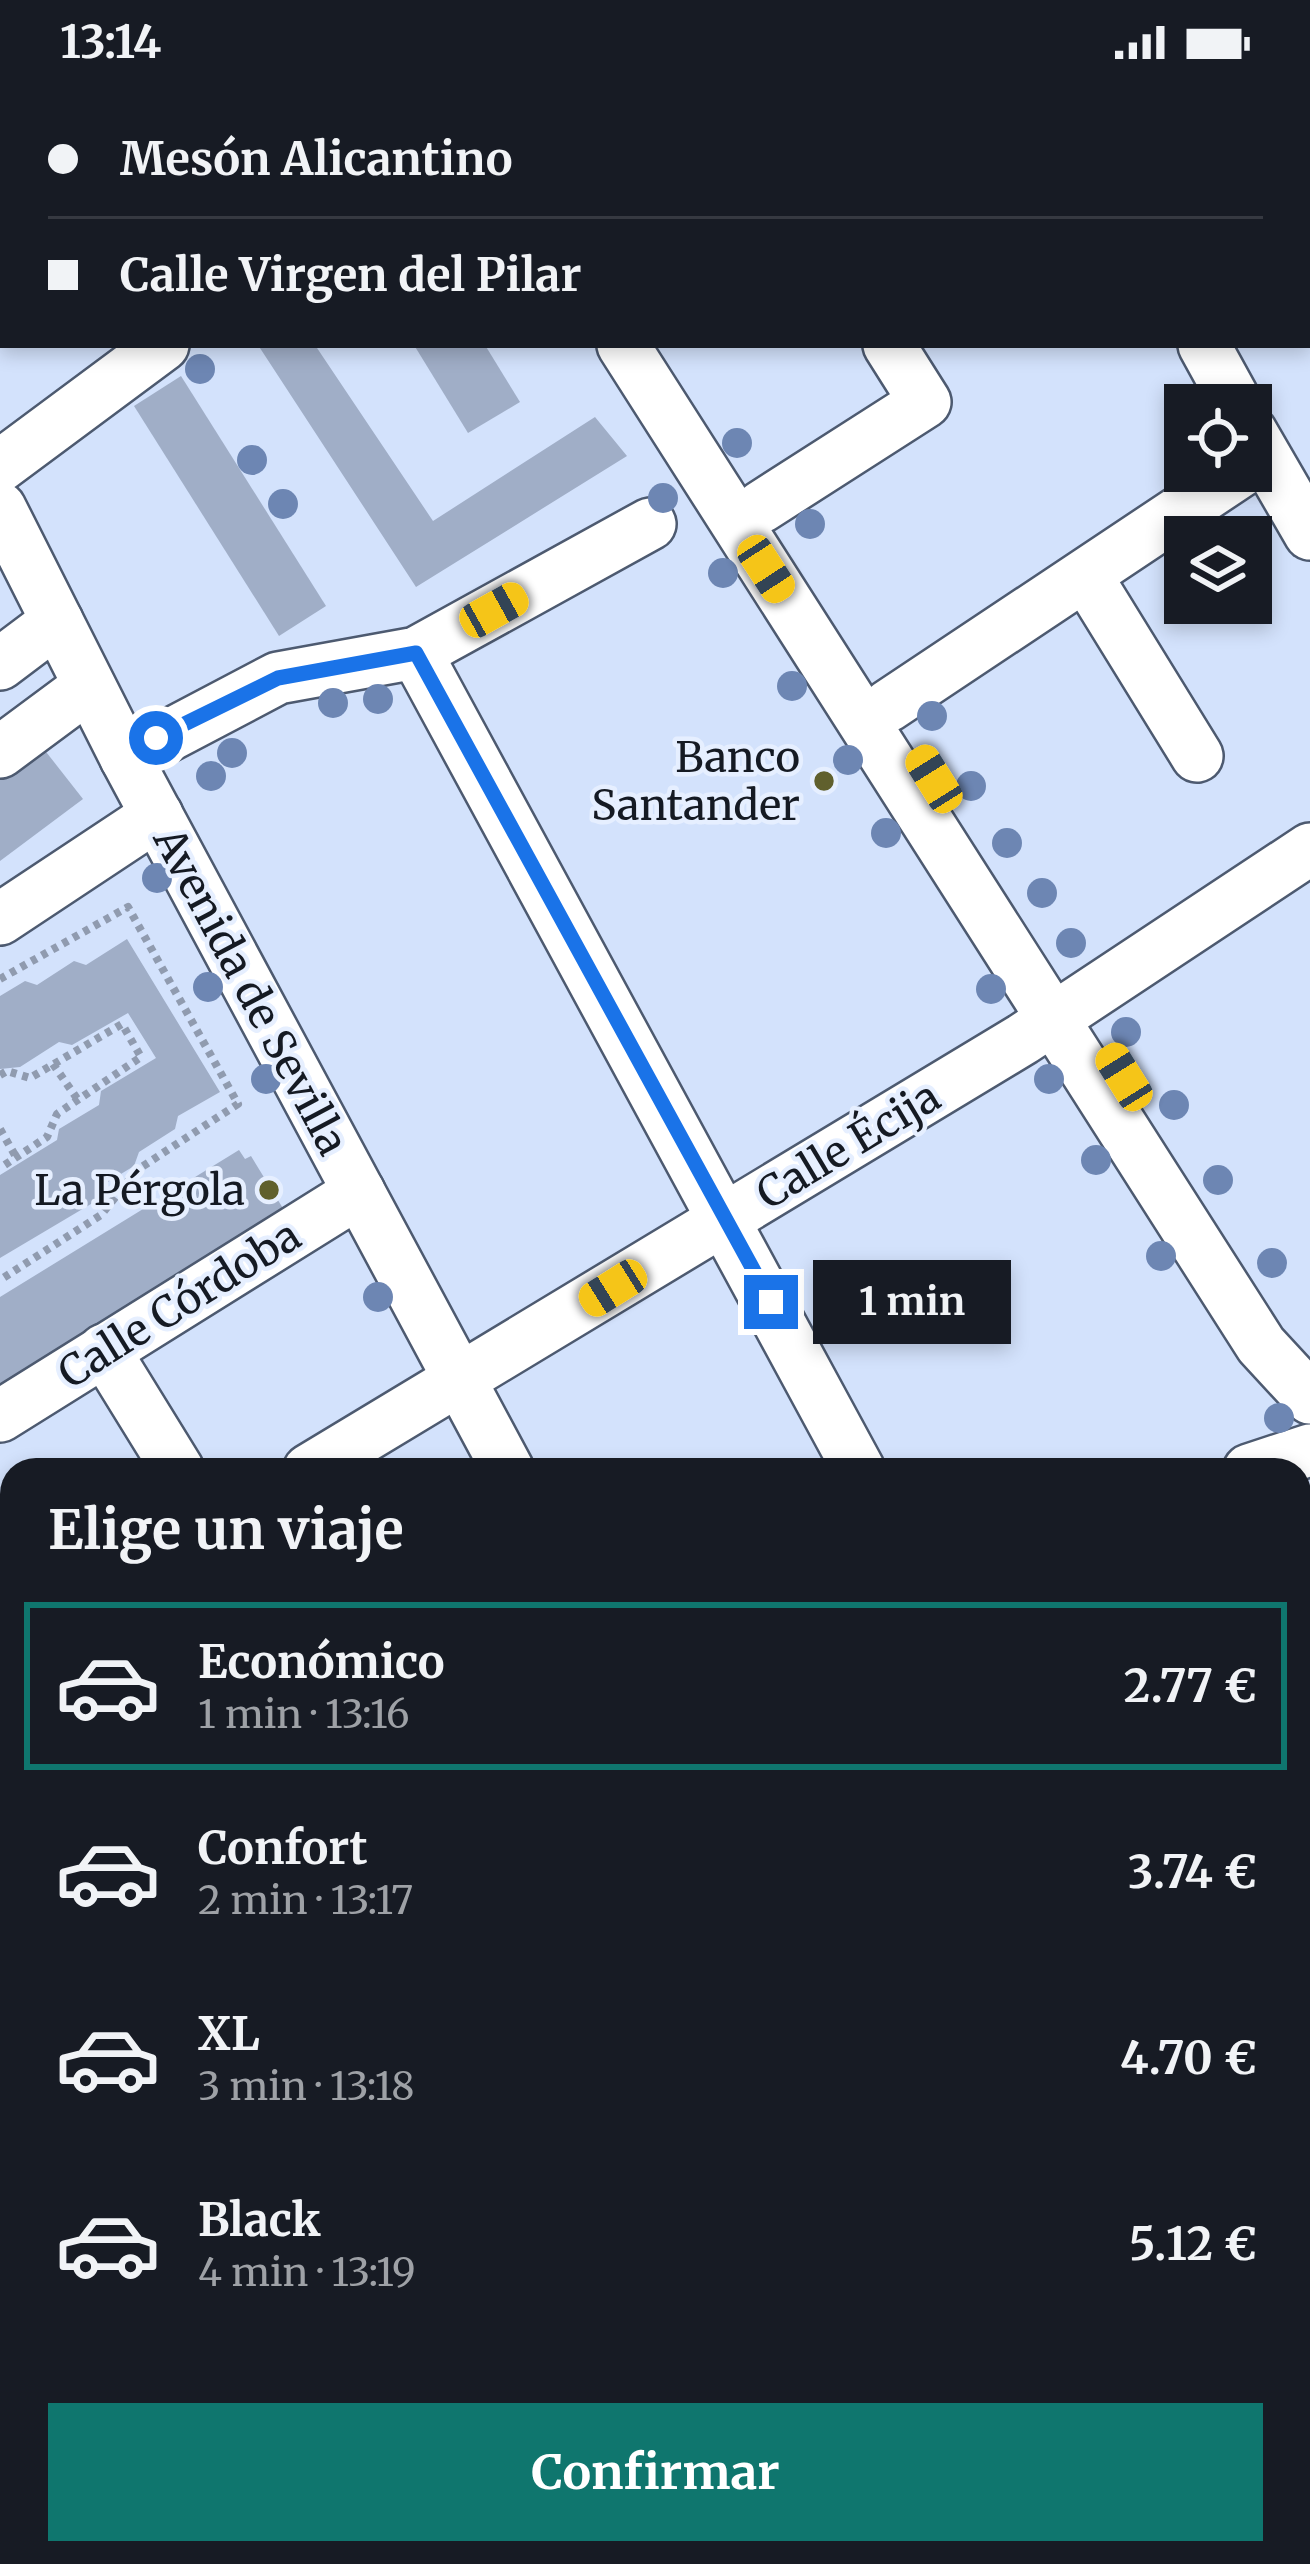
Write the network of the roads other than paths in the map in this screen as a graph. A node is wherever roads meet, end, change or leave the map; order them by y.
1 (159, 348) edge
2 (625, 348) edge
3 (661, 348) edge
4 (891, 348) edge
5 (1206, 348) edge
6 (1225, 384) edge
7 (0, 466) edge
8 (1272, 470) edge
9 (1211, 492) edge
10 (761, 507) junction
11 (3, 521) edge
12 (650, 524) dead end
13 (1310, 534) edge
14 (1086, 576) junction
15 (57, 621) junction
16 (416, 653) junction
17 (0, 664) edge
18 (89, 686) junction
19 (888, 706) junction
20 (0, 752) edge
21 (1197, 756) dead end
22 (126, 758) junction
23 (157, 815) junction
24 (1310, 849) edge
25 (0, 919) edge
26 (1065, 1009) junction
27 (359, 1192) junction
28 (727, 1218) junction
29 (104, 1350) junction
30 (1310, 1353) edge
31 (461, 1382) junction
32 (1310, 1398) edge
33 (0, 1416) edge
34 (171, 1458) edge
35 (330, 1458) edge
36 (502, 1458) edge
37 (853, 1458) edge

1 - 7 street
2 - 26 street
3 - 10 street
4 - 10 street
5 - 6 street
8 - 13 street
9 - 14 street
10 - 19 street
11 - 15 street, Avenida de Sevilla
12 - 16 street
14 - 19 street
14 - 21 street
15 - 17 street
15 - 18 street, Avenida de Sevilla
16 - 22 street
16 - 28 street
18 - 20 street
18 - 22 street, Avenida de Sevilla
19 - 26 street
22 - 23 street, Avenida de Sevilla
23 - 25 street
23 - 27 street, Avenida de Sevilla
24 - 26 street, Calle Écija
26 - 28 street, Calle Écija
26 - 30 street
26 - 32 street
27 - 29 street, Calle Córdoba
27 - 31 street, Avenida de Sevilla
28 - 31 street, Calle Écija
28 - 37 street
29 - 33 street, Calle Córdoba
29 - 34 street
31 - 35 street, Calle Écija
31 - 36 street, Avenida de Sevilla

